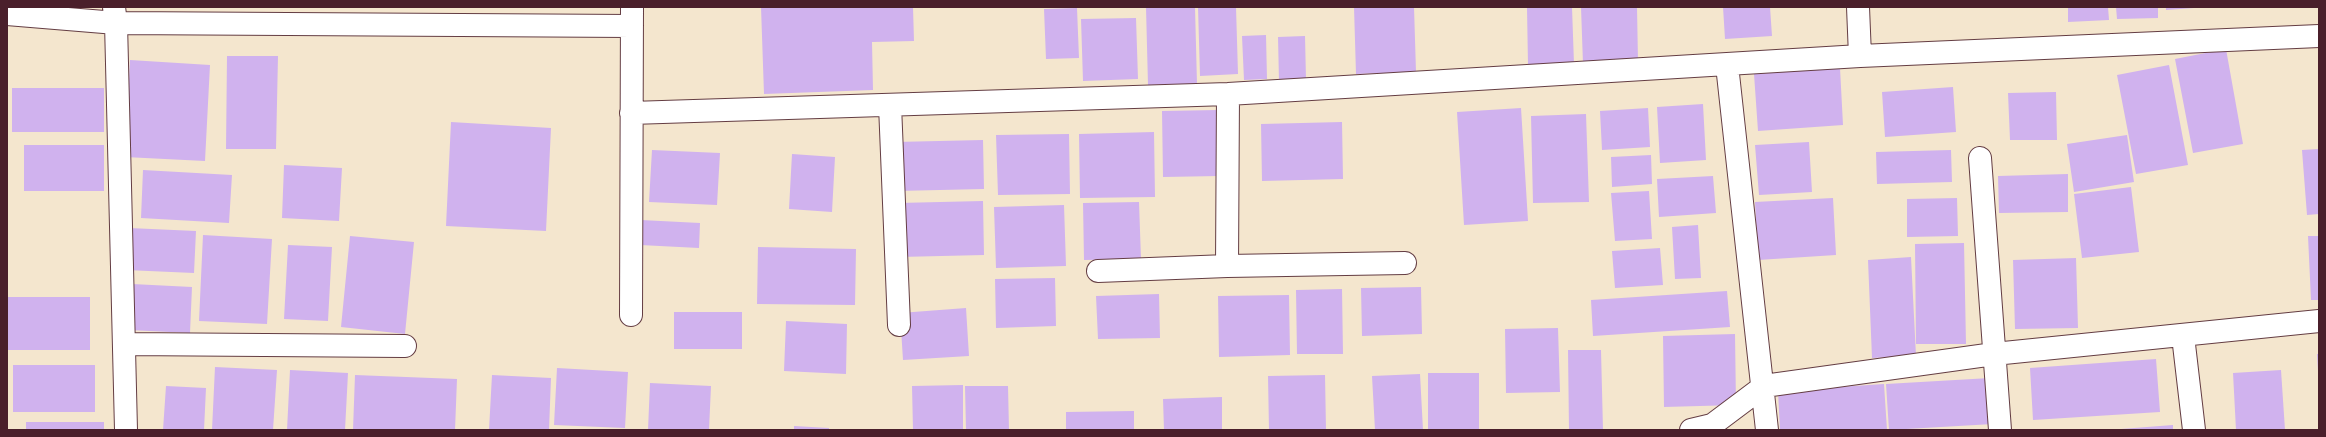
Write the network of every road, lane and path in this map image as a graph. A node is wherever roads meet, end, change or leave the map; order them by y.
1 (1858, 7) edge
2 (7, 14) edge
3 (115, 15) edge
4 (326, 15) edge
5 (632, 17) edge
6 (2319, 36) edge
7 (1860, 56) junction
8 (1727, 64) junction
9 (1228, 94) junction
10 (890, 105) junction
11 (631, 113) junction
12 (1980, 158) dead end
13 (1405, 263) dead end
14 (1227, 266) junction
15 (1098, 271) dead end
16 (631, 315) dead end
17 (2319, 321) edge
18 (899, 325) dead end
19 (2183, 336) junction
20 (124, 344) junction
21 (405, 346) dead end
22 (1994, 354) junction
23 (1764, 386) junction
24 (126, 430) edge
25 (1691, 430) edge
26 (1767, 430) edge
27 (2000, 430) edge
28 (2194, 430) edge

1 - 7 street
2 - 3 street
3 - 4 street
3 - 20 street
4 - 5 street
5 - 11 street
6 - 7 street
7 - 8 street
8 - 9 street
8 - 23 street
9 - 10 street
9 - 14 street
10 - 11 street
10 - 18 street
11 - 16 street
12 - 22 street
13 - 14 street
14 - 15 street
17 - 19 street
19 - 22 street
19 - 28 street
20 - 21 street
20 - 24 street
22 - 23 street
22 - 27 street
23 - 25 street
23 - 26 street

